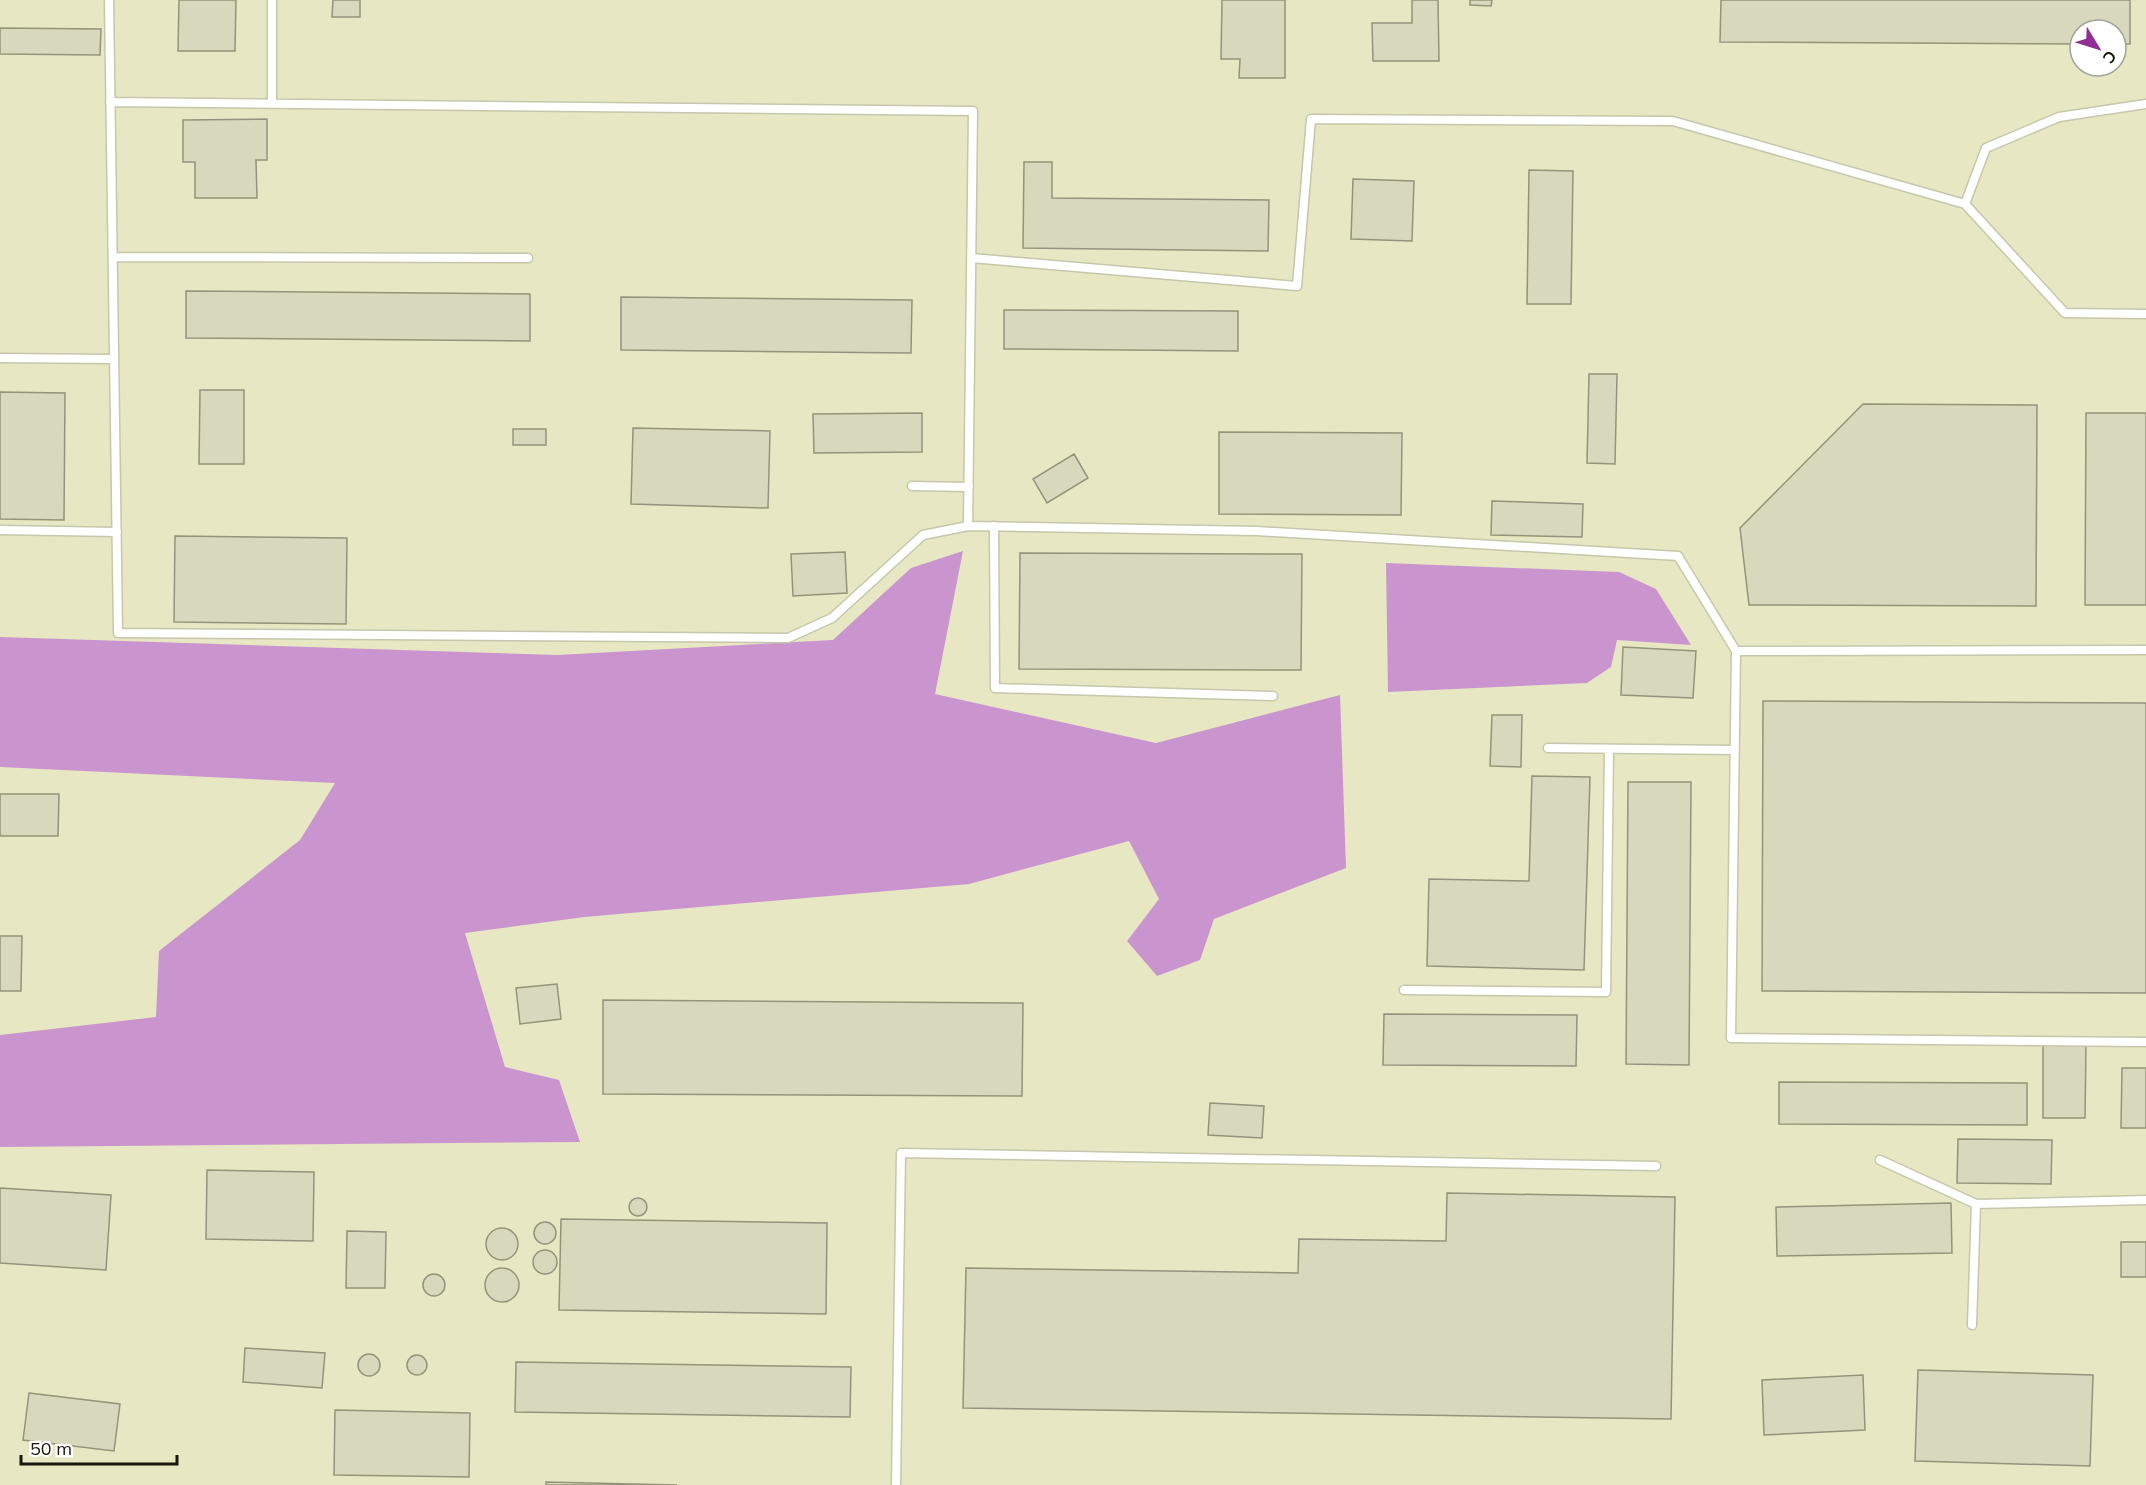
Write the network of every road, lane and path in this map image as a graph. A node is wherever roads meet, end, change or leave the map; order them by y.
1 (109, 0) edge
2 (272, 0) edge
3 (110, 102) junction
4 (272, 104) junction
5 (2146, 104) edge
6 (1965, 204) junction
7 (113, 257) junction
8 (528, 258) dead end
9 (971, 258) junction
10 (2146, 314) edge
11 (0, 358) edge
12 (114, 359) junction
13 (912, 486) dead end
14 (969, 486) junction
15 (968, 526) junction
16 (994, 526) junction
17 (0, 530) edge
18 (117, 532) junction
19 (2146, 650) edge
20 (1736, 651) junction
21 (1273, 696) dead end
22 (1548, 748) dead end
23 (1609, 749) junction
24 (1734, 750) junction
25 (1404, 990) dead end
26 (2146, 1042) edge
27 (1880, 1160) dead end
28 (1656, 1166) dead end
29 (2146, 1200) edge
30 (1976, 1204) junction
31 (1972, 1325) dead end
32 (896, 1485) edge

1 - 3 lane
2 - 4 lane
3 - 4 lane
3 - 7 lane
4 - 9 lane
5 - 6 lane
6 - 9 lane
6 - 10 lane
7 - 8 lane
7 - 12 lane
9 - 14 lane
11 - 12 lane
12 - 18 lane
13 - 14 lane
14 - 15 lane
15 - 16 lane
15 - 18 lane
16 - 20 lane
16 - 21 lane
17 - 18 lane
19 - 20 lane
20 - 24 lane
22 - 23 lane
23 - 24 lane
23 - 25 lane
24 - 26 lane
27 - 30 lane
28 - 32 lane
29 - 30 lane
30 - 31 lane

